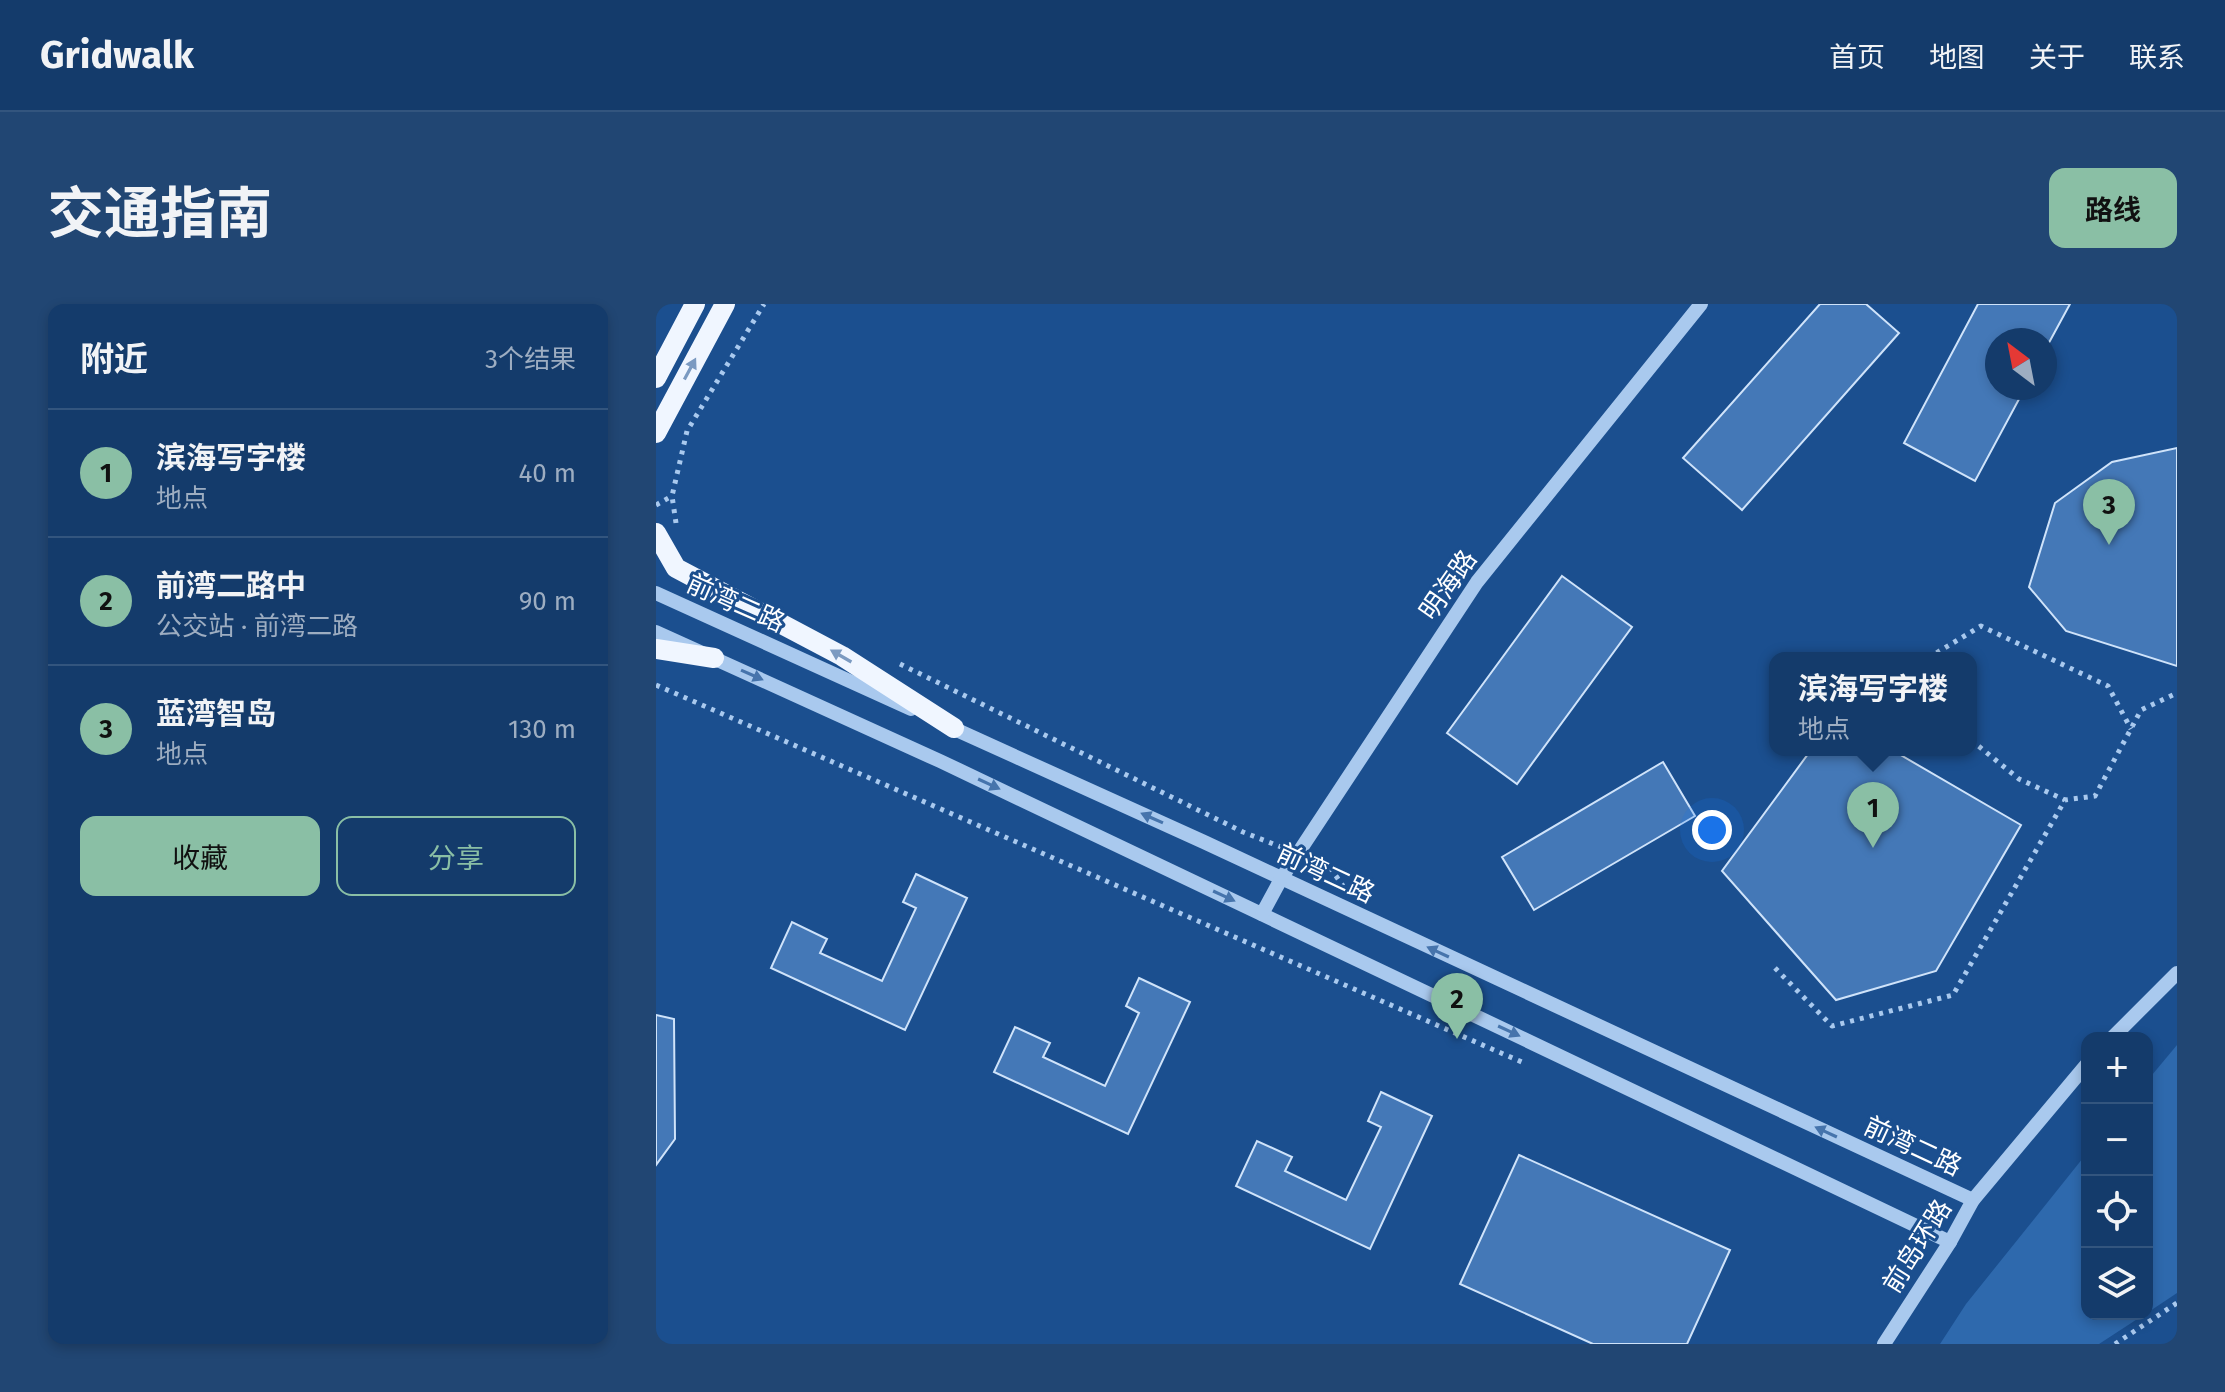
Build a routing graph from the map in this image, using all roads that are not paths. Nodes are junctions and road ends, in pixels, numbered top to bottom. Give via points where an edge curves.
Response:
1 (695, 304) edge
2 (725, 304) edge
3 (1701, 304) edge
4 (656, 378) edge
5 (656, 433) edge
6 (656, 533) edge
7 (656, 593) edge
8 (656, 632) edge
9 (656, 649) edge
10 (714, 658) junction
11 (954, 728) junction
12 (1281, 879) junction
13 (1262, 914) junction
14 (2177, 973) edge
15 (2118, 1032) edge
16 (2081, 1071) edge
17 (1973, 1200) junction
18 (1950, 1242) junction
19 (1884, 1344) edge

1 - 4 main road
5 -> 2 main road
3 - 12 street, 明海路 via 1477,582
11 -> 6 main road via 842,656 676,568
7 - 11 street, 前湾二路
8 - 10 street
9 - 10 main road
10 -> 13 street
12 -> 11 street, 前湾二路
12 - 13 street, 明海路
17 -> 12 street, 前湾二路
13 -> 18 street
14 - 15 street
16 - 17 street, 前岛环路
17 - 18 street, 前岛环路
18 - 19 street, 前岛环路

